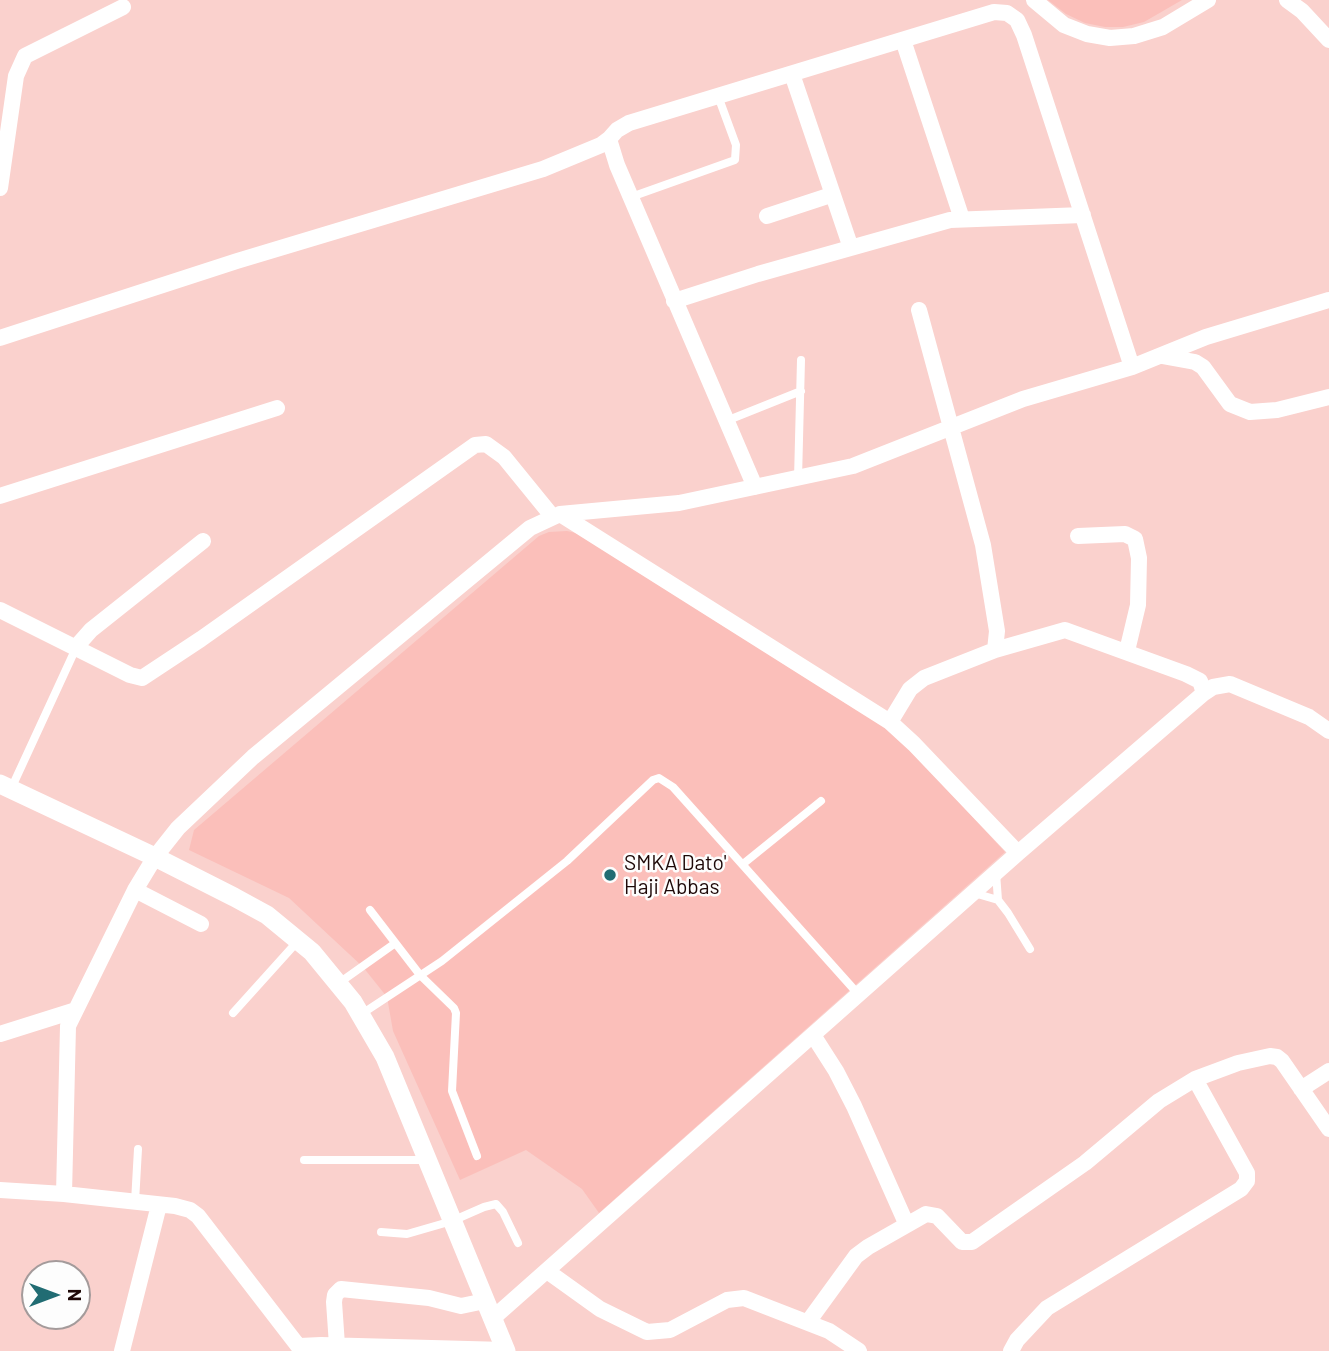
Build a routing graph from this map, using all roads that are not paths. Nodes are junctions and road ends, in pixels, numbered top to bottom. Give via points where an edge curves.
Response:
1 (1034, 0) edge
2 (1208, 0) edge
3 (1287, 0) edge
4 (123, 7) dead end
5 (1010, 7) edge
6 (903, 40) junction
7 (1329, 40) edge
8 (792, 74) junction
9 (718, 96) junction
10 (609, 139) junction
11 (0, 188) edge
12 (831, 195) junction
13 (631, 197) junction
14 (1083, 215) junction
15 (768, 216) dead end
16 (961, 219) junction
17 (851, 247) junction
18 (1329, 300) edge
19 (674, 301) junction
20 (919, 310) dead end
21 (0, 338) edge
22 (1162, 356) junction
23 (801, 360) dead end
24 (1132, 367) junction
25 (802, 391) junction
26 (1329, 397) edge
27 (277, 408) dead end
28 (726, 421) junction
29 (950, 428) junction
30 (798, 479) junction
31 (755, 487) junction
32 (0, 496) edge
33 (556, 515) junction
34 (1078, 536) dead end
35 (203, 541) dead end
36 (0, 610) edge
37 (76, 647) junction
38 (995, 650) junction
39 (1127, 651) junction
40 (1204, 693) junction
41 (890, 722) junction
42 (1329, 731) edge
43 (6, 786) edge
44 (821, 801) dead end
45 (1018, 853) junction
46 (155, 857) junction
47 (743, 864) junction
48 (996, 873) junction
49 (135, 890) junction
50 (974, 893) junction
51 (998, 900) junction
52 (370, 910) dead end
53 (201, 924) dead end
54 (299, 940) junction
55 (394, 944) junction
56 (1030, 949) dead end
57 (420, 975) junction
58 (339, 983) junction
59 (859, 995) junction
60 (74, 1011) junction
61 (233, 1013) dead end
62 (360, 1014) junction
63 (0, 1034) edge
64 (813, 1035) junction
65 (1329, 1071) edge
66 (1195, 1079) junction
67 (1301, 1089) junction
68 (1329, 1129) edge
69 (138, 1149) dead end
70 (477, 1156) dead end
71 (304, 1160) dead end
72 (427, 1160) junction
73 (0, 1190) edge
74 (64, 1194) junction
75 (135, 1202) junction
76 (159, 1205) junction
77 (452, 1221) junction
78 (906, 1223) junction
79 (381, 1232) dead end
80 (518, 1243) dead end
81 (547, 1271) junction
82 (489, 1310) junction
83 (808, 1322) junction
84 (337, 1345) junction
85 (301, 1348) edge
86 (365, 1348) edge
87 (506, 1350) edge
88 (122, 1351) edge
89 (859, 1351) edge
90 (1011, 1351) edge

1 - 2 street via 1063,25 1110,38 1163,27
3 - 7 street
4 - 11 street via 25,56 16,76
5 - 6 street
5 - 14 street via 1024,35
6 - 8 street
6 - 16 street
8 - 9 street
8 - 12 street
9 - 10 street via 629,123
9 - 13 lane via 736,145 735,160
10 - 13 street
10 - 21 street via 543,169
12 - 15 street
12 - 17 street
13 - 19 street
14 - 16 street
14 - 24 street
16 - 17 street
17 - 19 street
18 - 22 street via 1206,337
19 - 28 street
20 - 29 street
22 - 24 street
22 - 26 street via 1203,367 1230,404 1250,412
23 - 25 lane
24 - 29 street via 1023,399
25 - 28 lane
25 - 30 lane
27 - 32 street
28 - 31 street
29 - 30 street via 866,462
29 - 38 street via 983,545 997,631
30 - 31 street
31 - 33 street via 679,503
33 - 37 street via 504,457 481,443 147,676 130,675
33 - 41 street
33 - 46 street via 530,527 253,757 178,828
34 - 39 street via 1125,534 1135,539 1138,605
35 - 37 street
36 - 37 street
37 - 43 lane
38 - 39 street via 1065,631
38 - 41 street via 924,677 910,689
39 - 40 street via 1196,679
40 - 42 street via 1230,684 1309,717
40 - 45 street
41 - 45 street
43 - 46 street
44 - 47 lane
45 - 48 street
46 - 49 street
46 - 54 street via 267,915
47 - 57 lane via 673,787 664,779 653,780 566,861
47 - 59 lane
48 - 50 street
48 - 51 lane
49 - 53 street
49 - 60 street
50 - 51 lane
50 - 59 street
51 - 56 lane
52 - 55 lane
54 - 58 street
54 - 61 lane
55 - 57 lane
55 - 58 lane
57 - 62 lane
57 - 70 lane via 456,1013 452,1091
58 - 62 street
59 - 64 street
60 - 63 street
60 - 74 street via 66,1040
62 - 72 street via 385,1057
64 - 78 street via 854,1106
64 - 81 street
65 - 67 street
66 - 67 street via 1215,1069 1270,1056 1282,1061
66 - 78 street via 972,1242 962,1242 932,1214
66 - 90 street via 1247,1173 1247,1181 1241,1189 1047,1308
67 - 68 street
69 - 75 lane
71 - 72 lane
72 - 77 street
73 - 74 street
74 - 75 street
75 - 76 street
76 - 85 street via 183,1207 198,1216
76 - 88 street
77 - 79 lane via 407,1234
77 - 80 lane via 496,1204
77 - 82 street
78 - 83 street via 856,1256
81 - 82 street
81 - 83 street via 600,1309 648,1332 670,1329 738,1297
82 - 84 street via 341,1289 334,1302
82 - 87 street
83 - 89 street
84 - 85 street
84 - 86 street
86 - 87 street

